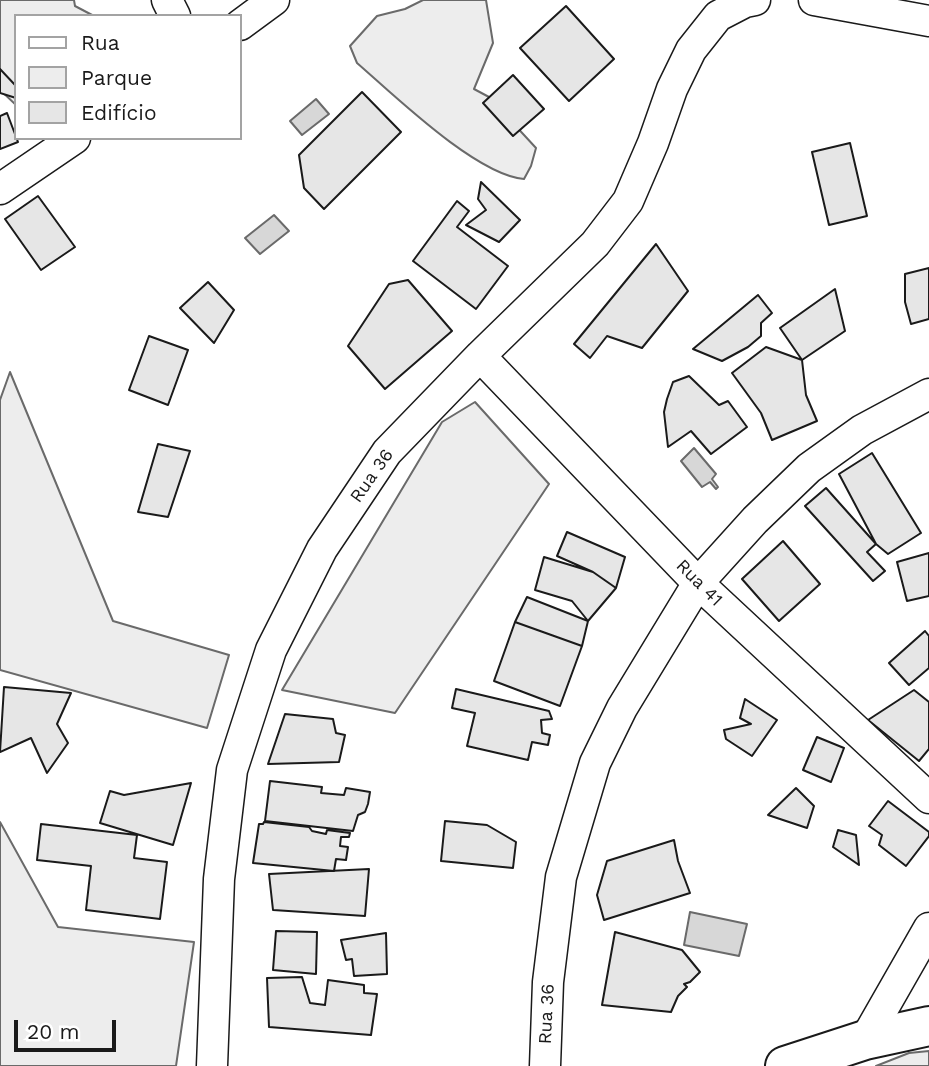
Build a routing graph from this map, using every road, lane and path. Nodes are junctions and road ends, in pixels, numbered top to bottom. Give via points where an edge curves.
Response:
1 (274, 0) edge
2 (755, 0) edge
3 (814, 0) edge
4 (929, 21) edge
5 (242, 24) edge
6 (72, 140) edge
7 (0, 189) edge
8 (480, 356) junction
9 (929, 394) edge
10 (698, 583) junction
11 (929, 798) edge
12 (929, 928) edge
13 (929, 1026) edge
14 (865, 1040) junction
15 (212, 1066) edge
16 (545, 1066) edge
17 (785, 1066) edge

1 - 5 street
2 - 8 street, Rua 36 via 718,16 691,50 628,201 595,244
3 - 4 street
6 - 7 street
8 - 10 street, Rua 41
8 - 15 street, Rua 36 via 387,452 322,550 271,650 232,771 219,880
9 - 10 street, Rua 36 via 862,430 809,468
10 - 11 street, Rua 41
10 - 16 street, Rua 36 via 622,708 595,763 561,877 548,982
12 - 14 street
13 - 14 street
14 - 17 street

